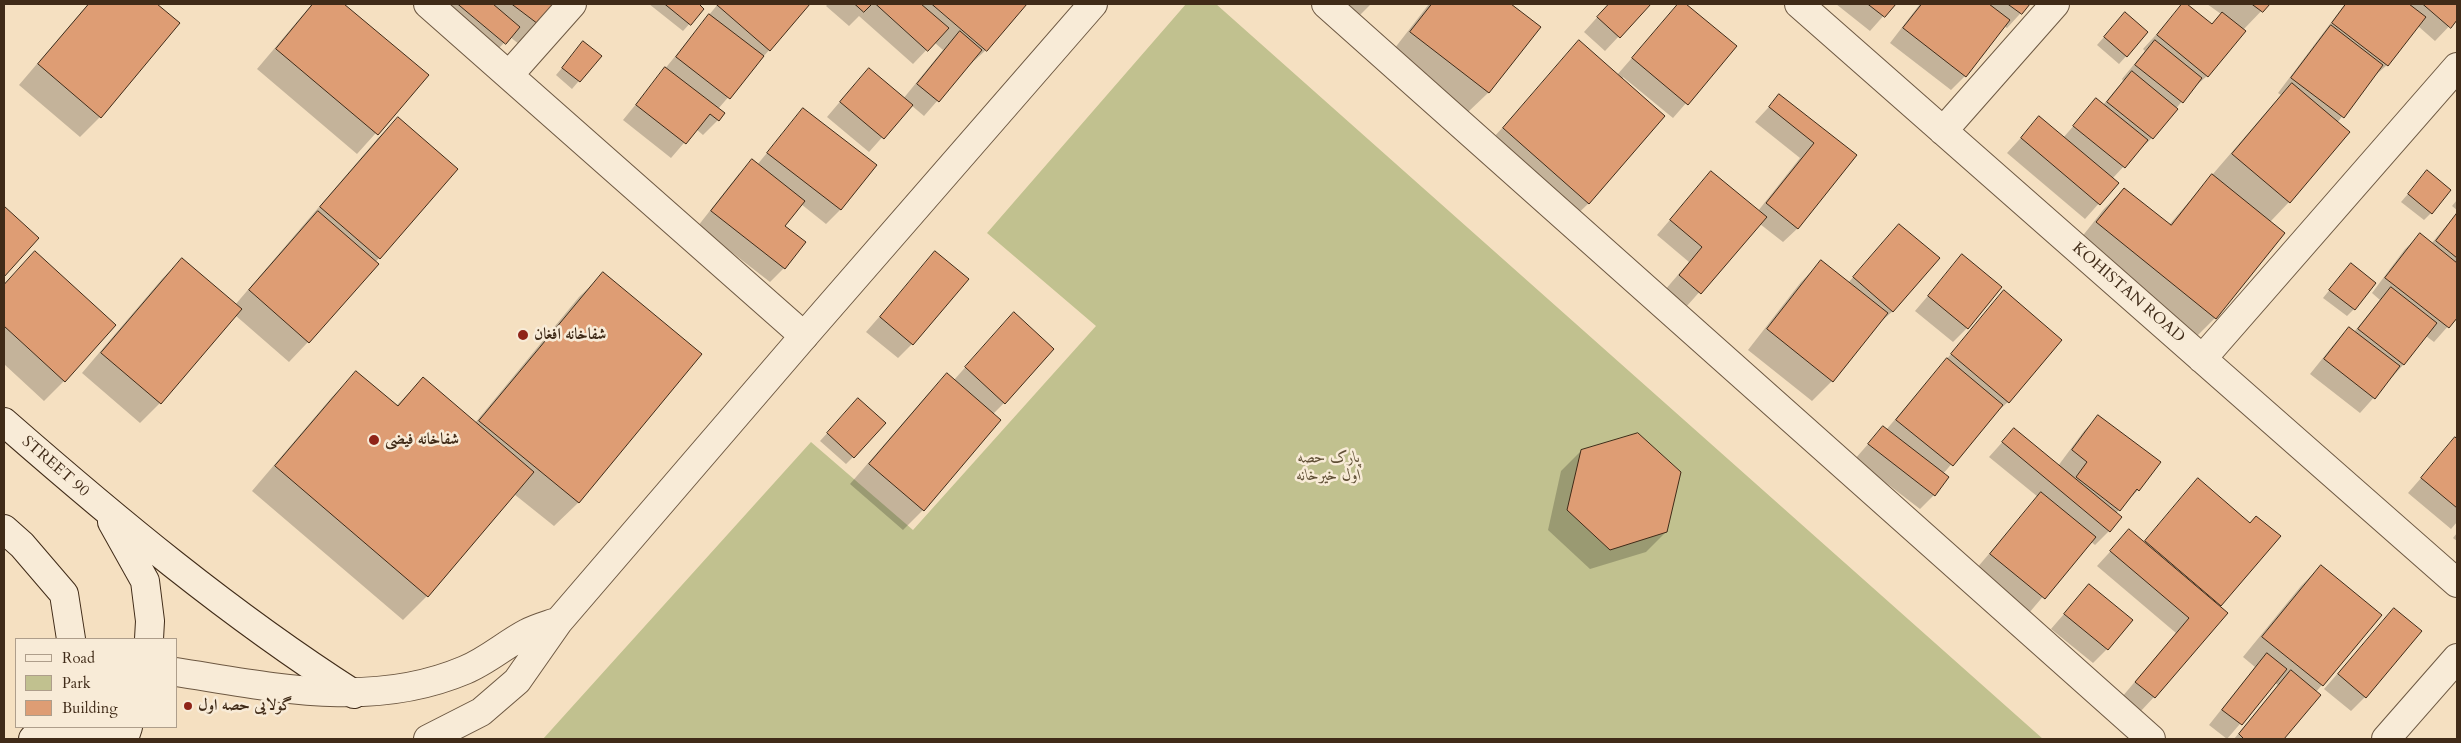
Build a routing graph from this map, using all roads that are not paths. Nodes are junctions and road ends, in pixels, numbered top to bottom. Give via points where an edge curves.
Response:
1 (428, 4) edge
2 (572, 4) edge
3 (1093, 4) edge
4 (1326, 4) edge
5 (1799, 4) edge
6 (2055, 4) edge
7 (2457, 67) edge
8 (509, 75) junction
9 (1943, 131) junction
10 (804, 336) junction
11 (2202, 359) junction
12 (4, 422) edge
13 (107, 512) junction
14 (4, 529) edge
15 (2457, 583) edge
16 (559, 621) junction
17 (72, 638) edge
18 (149, 638) edge
19 (2457, 658) edge
20 (178, 672) edge
21 (354, 694) junction
22 (43, 728) edge
23 (59, 728) edge
24 (33, 739) edge
25 (111, 739) edge
26 (428, 739) edge
27 (2151, 739) edge
28 (2386, 739) edge

1 - 8 street
2 - 8 street
3 - 10 street
4 - 27 street
5 - 9 street, KOHISTAN ROAD
6 - 9 street
7 - 11 street
8 - 10 street
9 - 11 street, KOHISTAN ROAD
10 - 16 street
11 - 15 street, KOHISTAN ROAD
12 - 13 street, STREET 90
13 - 18 street via 145,581
13 - 21 street, STREET 90 via 299,659
14 - 17 street via 64,594
16 - 21 street via 528,632 466,670 430,682
16 - 26 street via 517,681 481,712
19 - 28 street
20 - 21 street via 302,691
22 - 24 street
23 - 25 street

